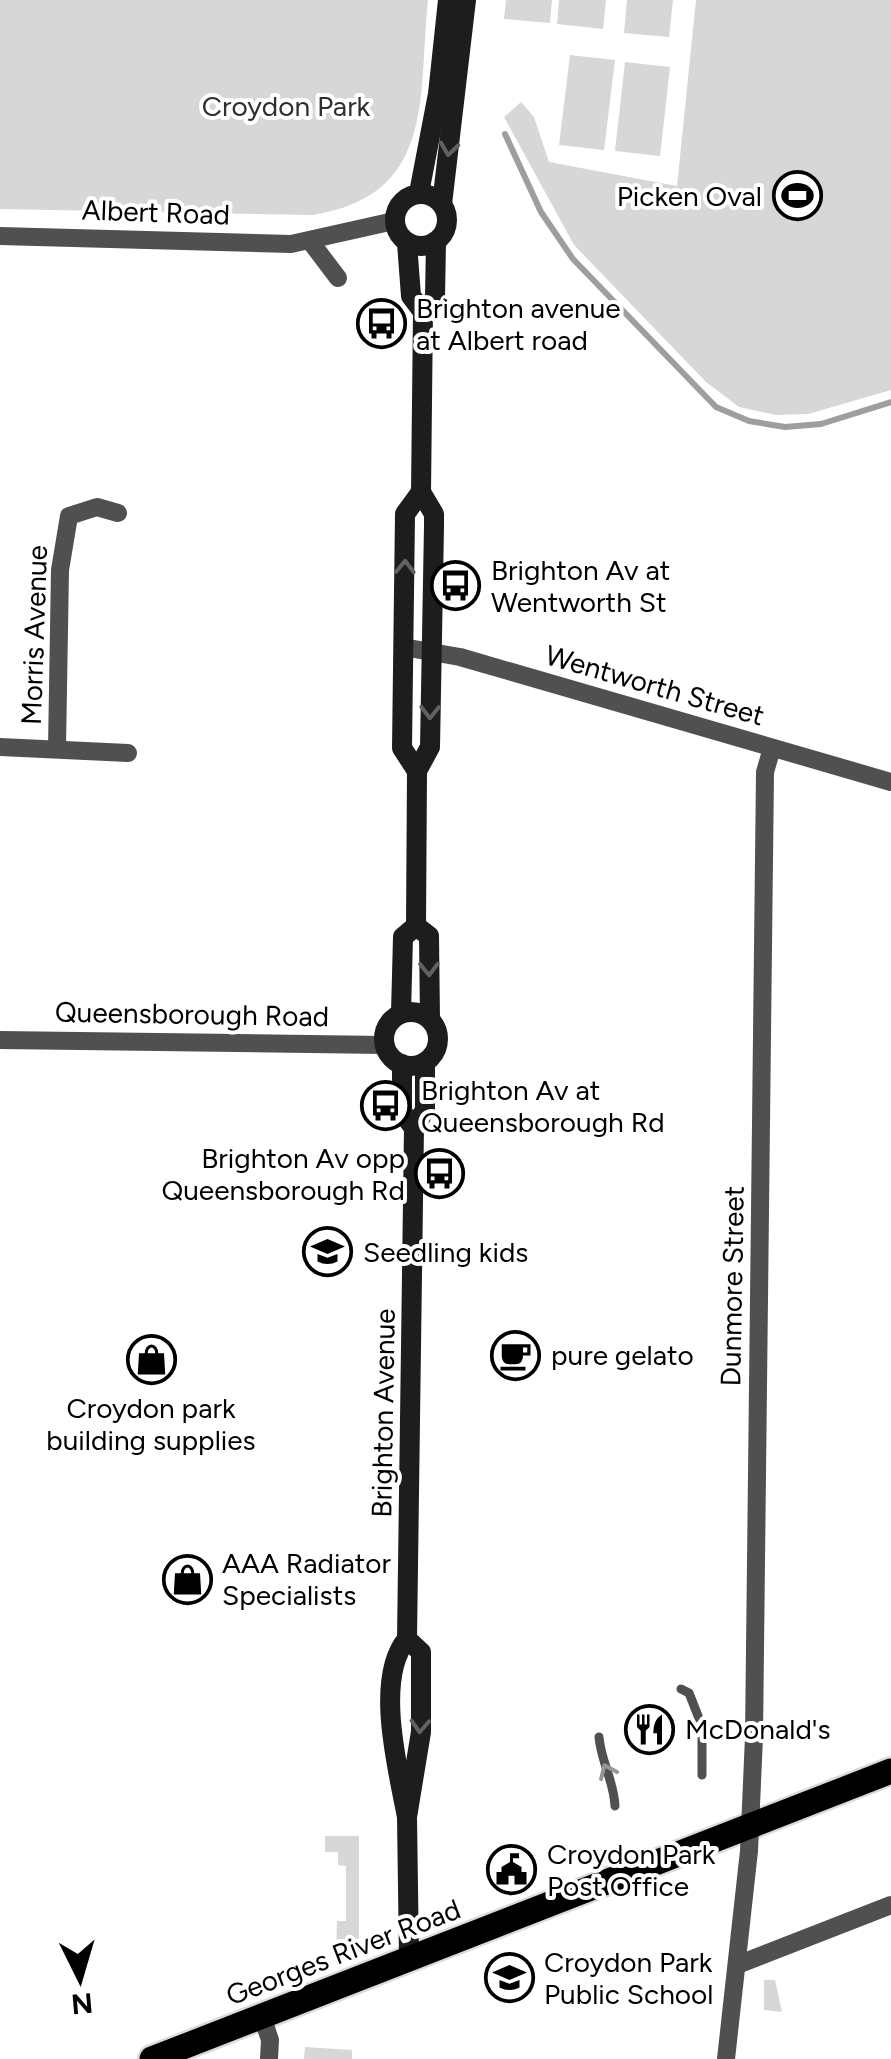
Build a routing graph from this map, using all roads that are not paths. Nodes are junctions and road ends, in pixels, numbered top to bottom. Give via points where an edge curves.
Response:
1 (448, 0) edge
2 (466, 0) edge
3 (419, 193) junction
4 (442, 204) junction
5 (394, 221) junction
6 (0, 236) edge
7 (310, 241) junction
8 (436, 241) junction
9 (407, 243) junction
10 (338, 278) dead end
11 (423, 312) junction
12 (421, 492) junction
13 (118, 514) dead end
14 (403, 647) junction
15 (432, 650) junction
16 (0, 747) edge
17 (57, 748) junction
18 (772, 748) junction
19 (128, 753) dead end
20 (417, 771) junction
21 (891, 782) edge
22 (416, 926) junction
23 (402, 1013) junction
24 (430, 1019) junction
25 (0, 1040) edge
26 (384, 1044) junction
27 (425, 1062) junction
28 (402, 1064) junction
29 (414, 1128) junction
30 (407, 1639) junction
31 (681, 1689) dead end
32 (598, 1737) dead end
33 (891, 1770) edge
34 (702, 1775) dead end
35 (615, 1806) dead end
36 (407, 1817) junction
37 (747, 1826) junction
38 (891, 1904) edge
39 (410, 1958) junction
40 (736, 1965) junction
41 (262, 2016) junction
42 (152, 2059) edge
43 (268, 2059) edge
44 (726, 2059) edge

1 - 3 main road
2 -> 4 main road
3 - 4 main road
3 - 5 main road via 398,205
4 - 8 main road via 447,219
5 - 7 street, Albert Road
5 - 9 main road
6 - 7 street, Albert Road
7 - 10 street
8 - 9 main road
8 - 11 main road via 434,298
9 - 11 main road via 411,296
11 - 12 main road
14 -> 12 main road via 405,514
12 - 15 main road via 434,514
13 - 17 street, Morris Avenue via 78,510 66,527
14 - 15 street, Wentworth Street
14 - 20 main road via 402,748
15 - 18 street, Wentworth Street
15 -> 20 main road via 430,747
16 - 17 street, Morris Avenue
17 - 19 street, Morris Avenue
18 - 21 street, Wentworth Street
18 - 37 street, Dunmore Street via 765,772 754,1737
20 - 22 main road
22 - 23 main road via 403,937
22 -> 24 main road via 429,936
23 - 24 main road
23 - 26 main road via 386,1029
24 - 27 main road via 438,1041
25 - 26 street, Queensborough Road
26 - 28 main road
27 - 28 main road
27 - 29 main road, Brighton Avenue via 424,1110
28 - 29 main road, Brighton Avenue via 402,1112
29 - 30 main road, Brighton Avenue
30 - 36 main road, Brighton Avenue via 394,1654 391,1734
30 -> 36 main road, Brighton Avenue via 420,1652 421,1732
31 - 34 lane via 689,1692 702,1726
35 -> 32 lane
33 - 37 main road, Georges River Road
36 - 39 main road, Brighton Avenue
37 - 39 main road, Georges River Road
37 - 40 street, Dunmore Street
38 - 40 street
39 - 41 main road, Georges River Road
40 - 44 street, Dunmore Street
41 - 42 main road, Georges River Road
41 - 43 street

